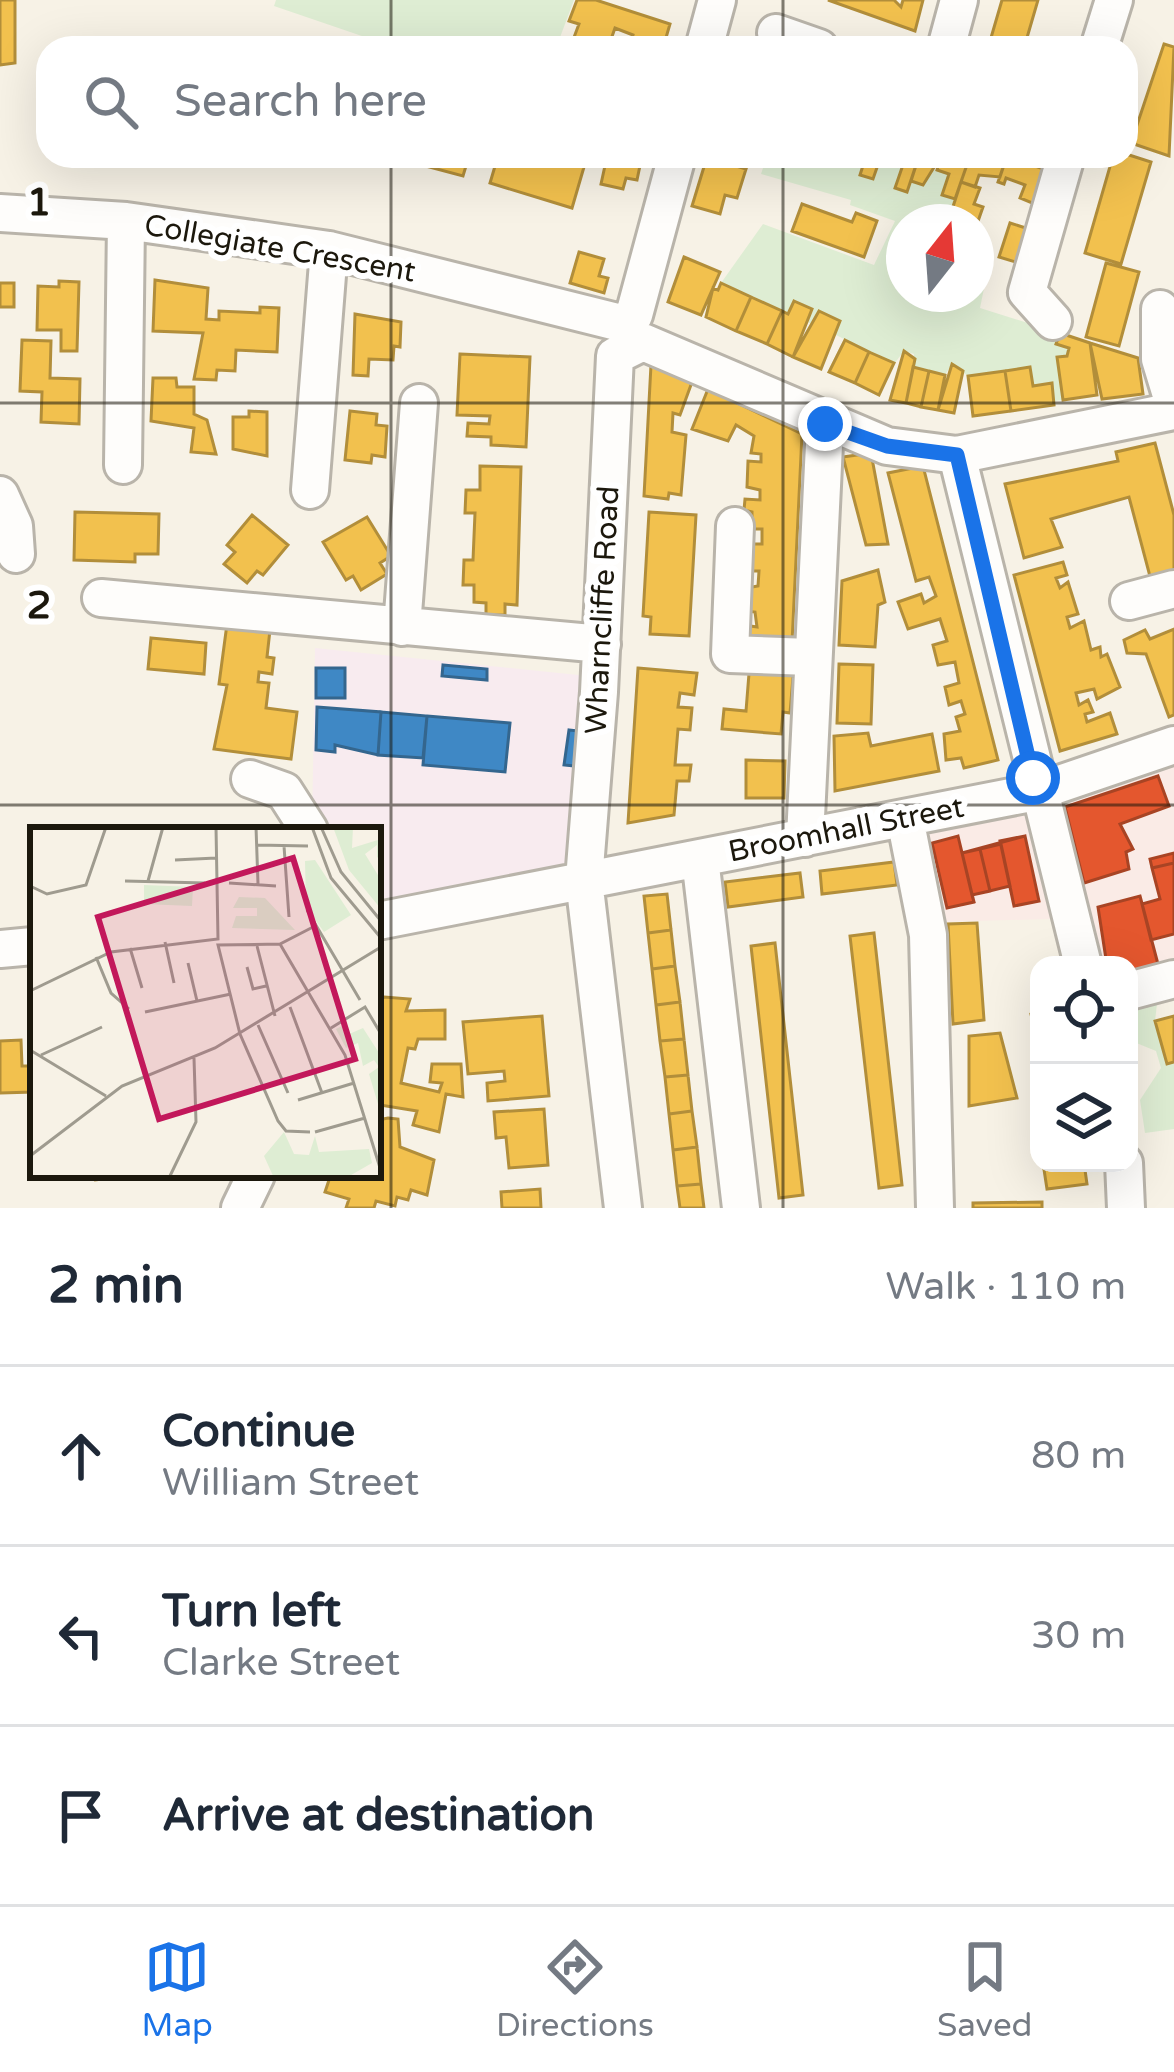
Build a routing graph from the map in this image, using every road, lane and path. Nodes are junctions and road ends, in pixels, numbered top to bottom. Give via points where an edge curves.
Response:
1 (716, 0) edge
2 (959, 0) edge
3 (1114, 0) edge
4 (776, 33) dead end
5 (707, 36) edge
6 (785, 36) edge
7 (949, 36) edge
8 (1103, 36) edge
9 (673, 168) edge
10 (1063, 168) edge
11 (0, 213) edge
12 (126, 221) junction
13 (329, 250) junction
14 (1160, 309) dead end
15 (1053, 321) dead end
16 (626, 334) junction
17 (418, 403) dead end
18 (1174, 408) edge
19 (825, 424) junction
20 (957, 455) junction
21 (122, 464) dead end
22 (310, 490) dead end
23 (0, 494) edge
24 (735, 526) dead end
25 (16, 554) dead end
26 (1174, 589) edge
27 (100, 598) dead end
28 (1130, 601) dead end
29 (403, 627) junction
30 (602, 644) junction
31 (810, 657) junction
32 (1174, 745) edge
33 (250, 779) dead end
34 (1036, 792) junction
35 (905, 818) junction
36 (307, 827) edge
37 (805, 838) junction
38 (700, 858) junction
39 (584, 880) junction
40 (381, 920) edge
41 (30, 946) edge
42 (0, 949) edge
43 (1081, 956) edge
44 (1174, 979) edge
45 (1138, 989) edge
46 (1124, 1172) edge
47 (255, 1178) edge
48 (240, 1208) edge
49 (623, 1208) edge
50 (741, 1208) edge
51 (935, 1208) edge
52 (1126, 1208) edge

1 - 5 street
2 - 7 street
3 - 8 street
4 - 6 street
9 - 16 street, Wharncliffe Road
10 - 15 street via 1027,292
11 - 12 street, Collegiate Crescent
12 - 13 street, Collegiate Crescent
12 - 21 street
13 - 16 street, Collegiate Crescent via 562,309
13 - 22 street
14 - 18 street via 1160,359
16 - 19 street, Collegiate Crescent
16 - 30 street, Wharncliffe Road via 614,356
17 - 29 street
18 - 20 street, Collegiate Crescent
19 - 20 street, Collegiate Crescent via 887,446
19 - 31 street
20 - 34 street
23 - 25 street
24 - 31 street via 730,654
26 - 28 street
27 - 29 street
29 - 30 street
30 - 39 street, Wharncliffe Road via 591,692
31 - 37 street
32 - 34 street, Broomhall Street
33 - 36 street via 284,791
34 - 35 street, Broomhall Street
34 - 43 street
35 - 37 street, Broomhall Street
35 - 51 street via 928,935
37 - 38 street, Broomhall Street
38 - 39 street, Broomhall Street
38 - 50 street
39 - 40 street, Broomhall Street
39 - 49 street, Wharncliffe Road
41 - 42 street
44 - 45 street
46 - 52 street
47 - 48 street

